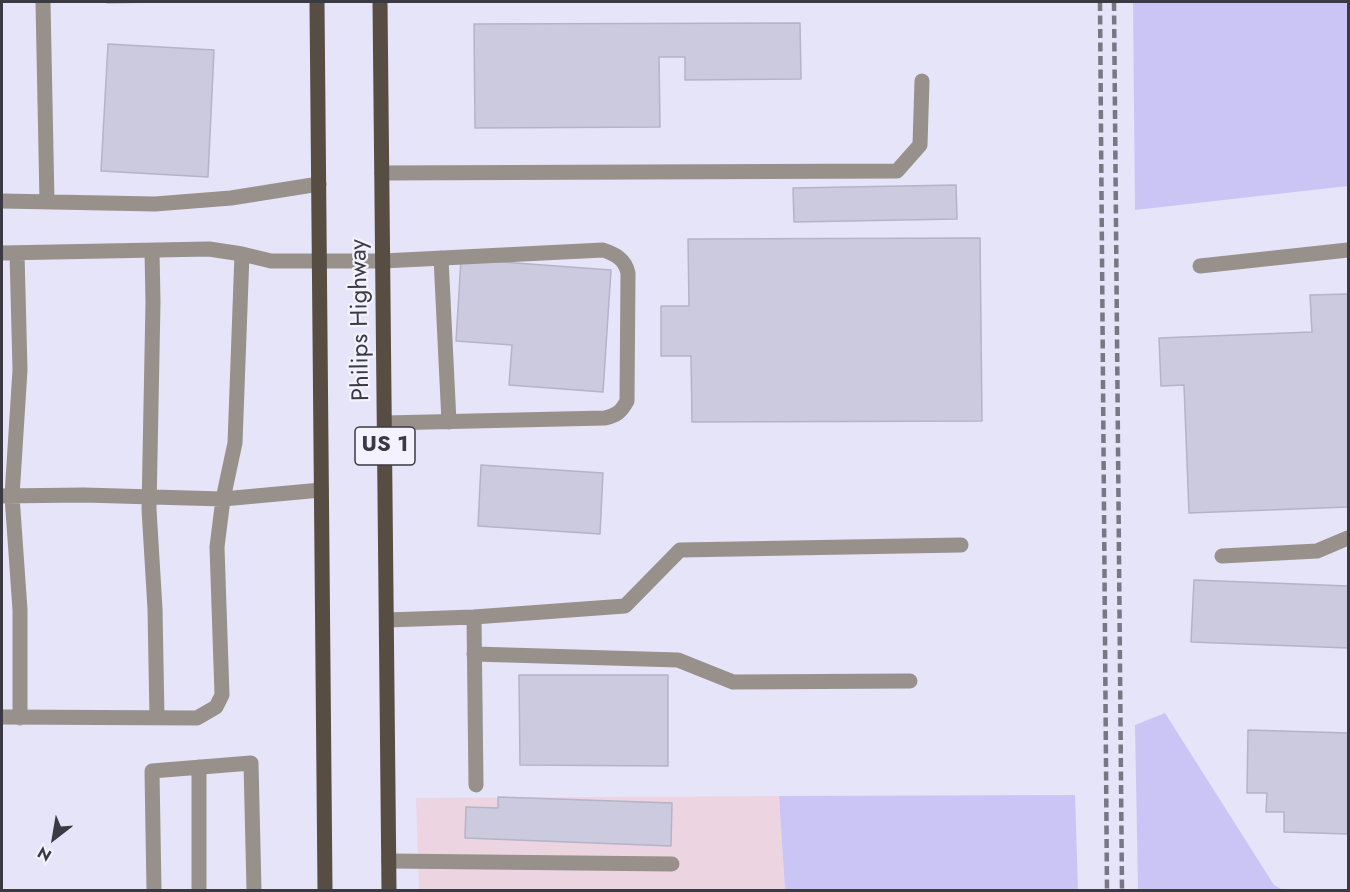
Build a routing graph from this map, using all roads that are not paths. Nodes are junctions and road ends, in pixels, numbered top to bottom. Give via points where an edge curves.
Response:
1 (42, 2) edge
2 (317, 2) edge
3 (380, 2) edge
4 (922, 81) dead end
5 (382, 173) junction
6 (319, 184) junction
7 (2, 201) edge
8 (47, 202) junction
9 (1348, 250) edge
10 (152, 251) junction
11 (9, 253) edge
12 (242, 254) junction
13 (441, 258) junction
14 (320, 261) junction
15 (383, 261) junction
16 (1200, 266) dead end
17 (449, 422) junction
18 (385, 423) junction
19 (321, 490) junction
20 (7, 496) edge
21 (150, 497) junction
22 (223, 499) junction
23 (1348, 538) edge
24 (961, 545) dead end
25 (1222, 556) dead end
26 (474, 617) junction
27 (387, 620) junction
28 (474, 654) junction
29 (910, 681) dead end
30 (2, 717) edge
31 (20, 718) junction
32 (157, 718) junction
33 (199, 767) junction
34 (476, 785) dead end
35 (389, 861) junction
36 (672, 864) dead end
37 (154, 891) edge
38 (199, 891) edge
39 (254, 891) edge
40 (325, 891) edge
41 (389, 891) edge

1 - 8 lane
2 - 6 main road, Philips Highway / US 1
3 - 5 main road, Philips Highway / US 1
4 - 5 lane via 920,145 897,171
5 - 15 main road, Philips Highway / US 1
6 - 8 lane via 231,198 155,204
6 - 14 main road, Philips Highway / US 1
7 - 8 lane
9 - 16 lane
10 - 11 lane
10 - 12 lane via 209,249
10 - 21 lane
11 - 20 lane via 20,370
12 - 14 lane via 271,261
12 - 22 lane via 235,443
13 - 15 lane
13 - 17 lane
13 - 17 lane via 603,250 620,258 628,273 627,401 622,410 605,418
14 - 15 lane
14 - 19 main road, Philips Highway / US 1
15 - 18 main road, Philips Highway / US 1
17 - 18 lane
18 - 27 main road, Philips Highway / US 1
19 - 22 lane
19 - 40 main road, Philips Highway / US 1
20 - 21 lane
20 - 31 lane via 20,610
21 - 22 lane
21 - 32 lane
22 - 32 lane via 217,547 222,695 216,707 196,718
23 - 25 lane via 1317,551
24 - 26 lane via 680,550 625,606
26 - 27 lane
26 - 28 lane
27 - 35 main road, Philips Highway / US 1
28 - 29 lane via 678,660 733,682
28 - 34 lane
30 - 31 lane
31 - 32 lane
33 - 37 lane via 152,771
33 - 38 lane
33 - 39 lane via 251,763
35 - 36 lane
35 - 41 main road, Philips Highway / US 1

